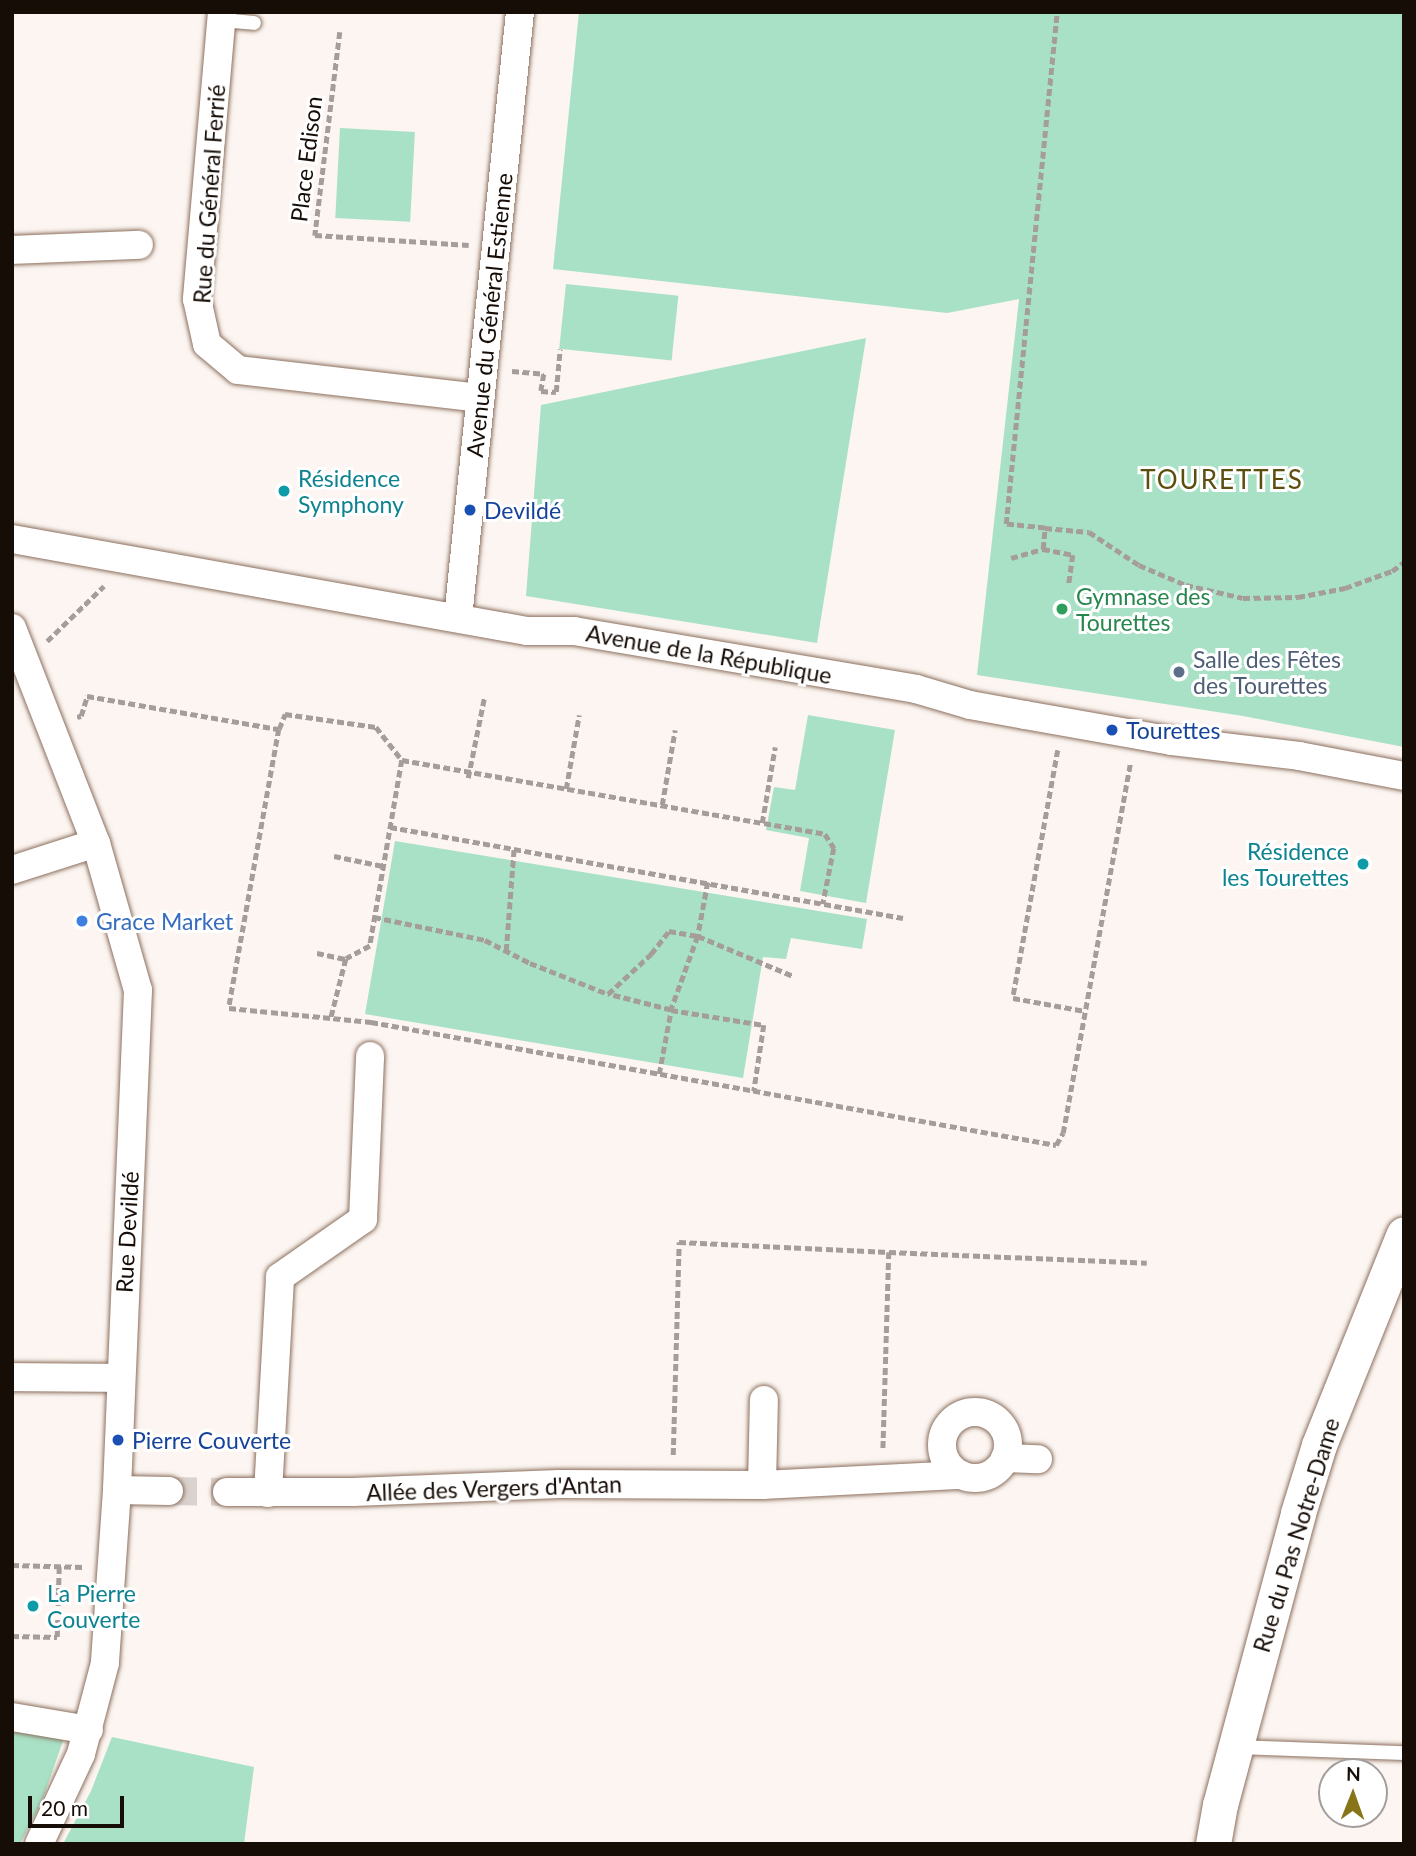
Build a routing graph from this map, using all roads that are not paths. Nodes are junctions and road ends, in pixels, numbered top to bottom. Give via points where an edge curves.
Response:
1 (520, 12) edge
2 (222, 16) edge
3 (254, 23) dead end
4 (139, 245) dead end
5 (12, 250) edge
6 (480, 398) junction
7 (12, 539) edge
8 (458, 618) junction
9 (12, 628) edge
10 (1404, 776) edge
11 (96, 844) junction
12 (12, 870) edge
13 (370, 1056) dead end
14 (1404, 1234) edge
15 (12, 1377) edge
16 (121, 1378) junction
17 (764, 1400) dead end
18 (1005, 1458) junction
19 (1038, 1459) dead end
20 (962, 1475) junction
21 (762, 1485) junction
22 (117, 1490) junction
23 (169, 1491) tunnel mouth
24 (227, 1492) tunnel mouth
25 (268, 1493) junction
26 (12, 1717) edge
27 (89, 1730) junction
28 (1236, 1747) junction
29 (1404, 1753) edge
30 (39, 1844) edge
31 (1213, 1844) edge

1 - 6 street, Avenue du Général Estienne
2 - 3 lane
2 - 6 street, Rue du Général Ferrié via 197,299 207,344 238,370
4 - 5 street
6 - 8 street, Avenue du Général Estienne
7 - 8 street, Avenue de la République
8 - 10 street, Avenue de la République via 527,631 574,631 916,689 970,705
9 - 11 street, Rue Devildé
11 - 12 street
11 - 16 street, Rue Devildé via 138,990
13 - 25 street via 363,1219 279,1277
14 - 28 street, Rue du Pas Notre-Dame via 1319,1445
15 - 16 street
16 - 22 street, Rue Devildé
17 - 21 street
18 - 19 street
18 - 20 street, Allée des Vergers d'Antan via 992,1474
18 - 20 street via 1003,1426 985,1413 963,1415 953,1420 943,1439 946,1461
20 - 21 street, Allée des Vergers d'Antan
21 - 25 street, Allée des Vergers d'Antan via 559,1484
22 - 23 street
22 - 27 street, Rue Devildé via 105,1663
24 - 25 street, Allée des Vergers d'Antan
26 - 27 street
27 - 30 street, Rue Devildé
28 - 29 lane
28 - 31 street, Rue du Pas Notre-Dame

